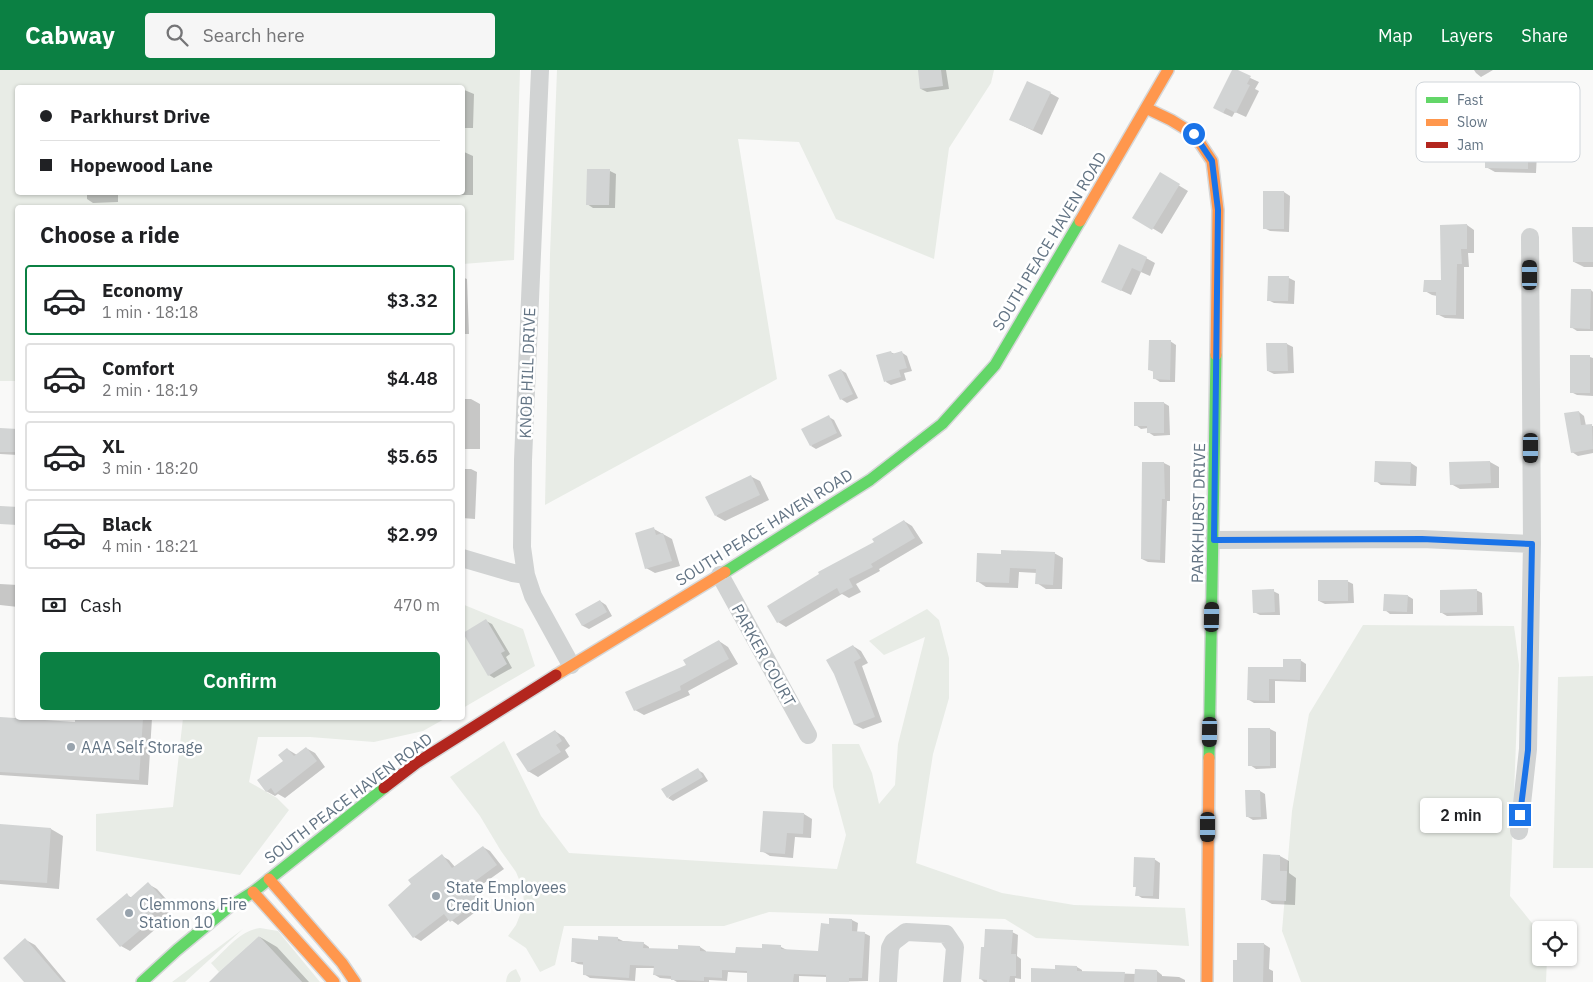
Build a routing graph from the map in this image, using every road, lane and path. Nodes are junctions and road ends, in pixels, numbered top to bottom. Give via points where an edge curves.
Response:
1 (540, 70) edge
2 (1168, 70) edge
3 (1146, 108) junction
4 (1530, 237) dead end
5 (0, 515) edge
6 (15, 516) edge
7 (1214, 540) junction
8 (1532, 544) junction
9 (465, 559) edge
10 (526, 575) junction
11 (720, 575) junction
12 (571, 665) junction
13 (808, 735) dead end
14 (1519, 831) dead end
15 (269, 879) junction
16 (253, 892) junction
17 (204, 943) dead end
18 (142, 982) edge
19 (334, 982) edge
20 (354, 982) edge
21 (888, 982) edge
22 (952, 982) edge
23 (1207, 982) edge

1 - 10 street, KNOB HILL DRIVE via 523,460 522,547
2 - 3 main road, SOUTH PEACE HAVEN ROAD
3 - 7 main road, PARKHURST DRIVE via 1194,134 1212,161 1218,210
3 - 11 main road, SOUTH PEACE HAVEN ROAD via 995,365 942,424 870,480
4 - 8 street
5 - 6 street
7 - 8 street via 1422,539
7 - 23 main road, PARKHURST DRIVE
8 - 14 street via 1528,750
9 - 10 street
10 - 12 street, KNOB HILL DRIVE via 536,603
11 - 12 main road, SOUTH PEACE HAVEN ROAD
11 - 13 street, PARKER COURT
12 - 15 main road, SOUTH PEACE HAVEN ROAD via 418,762
15 - 16 main road, SOUTH PEACE HAVEN ROAD
15 - 20 main road via 342,963
16 - 17 main road, SOUTH PEACE HAVEN ROAD
16 - 18 main road, SOUTH PEACE HAVEN ROAD via 229,907
16 - 19 main road
21 - 22 street via 890,948 906,932 946,934 954,947

